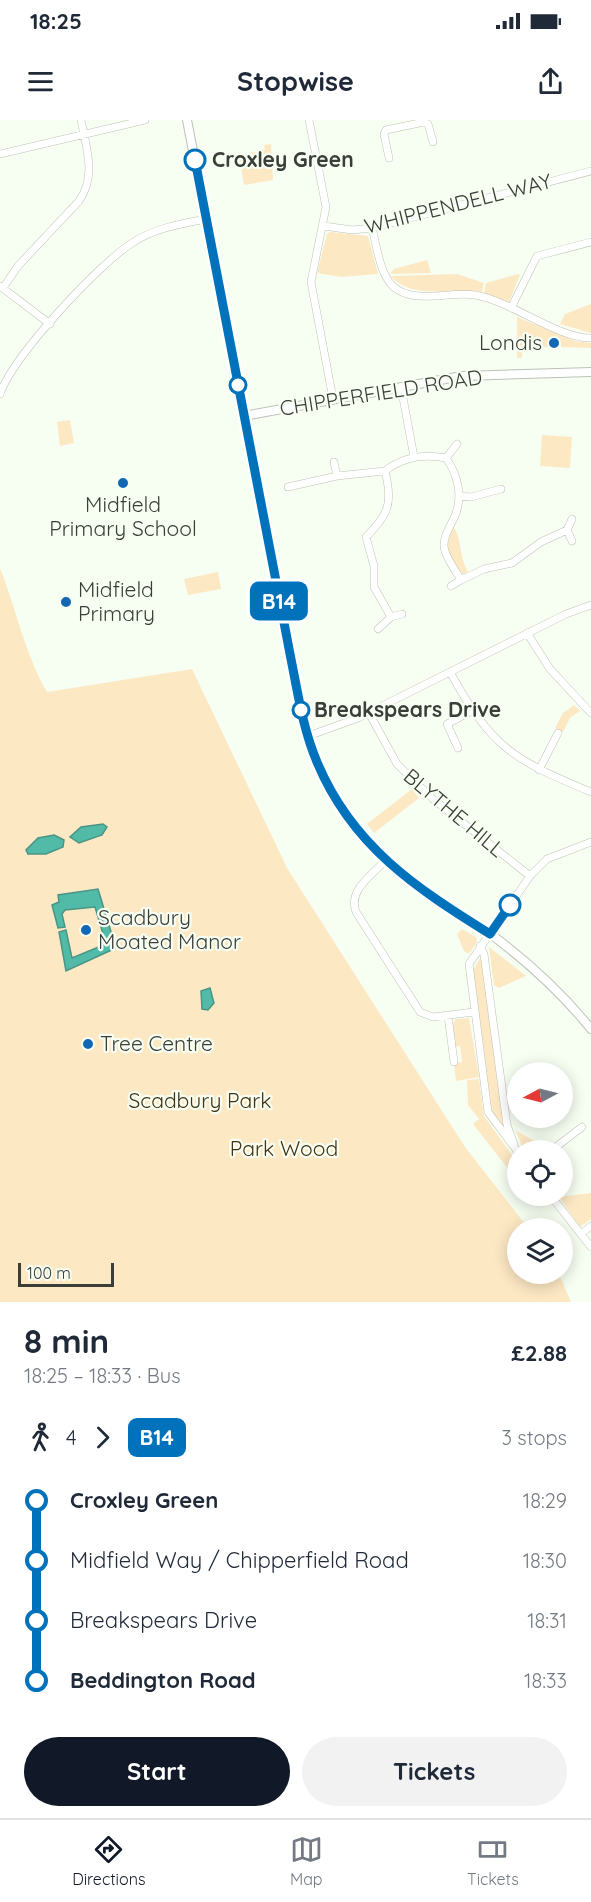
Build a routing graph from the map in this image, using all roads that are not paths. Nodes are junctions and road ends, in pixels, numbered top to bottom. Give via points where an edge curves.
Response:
1 (81, 120) edge
2 (145, 120) edge
3 (187, 120) edge
4 (309, 120) edge
5 (397, 124) edge
6 (83, 133) junction
7 (433, 142) dead end
8 (0, 154) edge
9 (389, 158) dead end
10 (591, 171) edge
11 (206, 219) junction
12 (324, 226) junction
13 (372, 228) junction
14 (591, 242) edge
15 (2, 287) edge
16 (511, 308) junction
17 (50, 324) junction
18 (591, 338) edge
19 (591, 372) edge
20 (401, 387) junction
21 (0, 392) edge
22 (333, 399) junction
23 (244, 416) junction
24 (457, 444) dead end
25 (414, 457) junction
26 (446, 458) junction
27 (334, 462) dead end
28 (385, 471) junction
29 (337, 476) junction
30 (288, 487) dead end
31 (501, 489) dead end
32 (459, 496) junction
33 (572, 519) dead end
34 (567, 530) junction
35 (572, 541) dead end
36 (461, 580) junction
37 (451, 586) dead end
38 (591, 605) edge
39 (402, 614) dead end
40 (391, 617) junction
41 (378, 629) dead end
42 (528, 633) junction
43 (450, 672) junction
44 (472, 711) junction
45 (369, 712) junction
46 (591, 713) edge
47 (558, 733) dead end
48 (308, 736) junction
49 (458, 748) dead end
50 (539, 770) junction
51 (591, 792) edge
52 (591, 842) edge
53 (385, 861) junction
54 (530, 876) junction
55 (490, 934) junction
56 (480, 946) junction
57 (474, 1012) junction
58 (448, 1016) junction
59 (591, 1029) edge
60 (454, 1062) dead end
61 (582, 1127) dead end
62 (508, 1140) edge
63 (513, 1140) edge
64 (565, 1140) edge
65 (559, 1206) edge
66 (591, 1226) edge
67 (581, 1234) junction
68 (591, 1247) edge

1 - 6 street
2 - 6 street
3 - 11 street
4 - 12 street via 325,197
5 - 7 street via 424,122
5 - 9 street via 384,134
6 - 8 street
6 - 15 street via 89,166 86,189
10 - 13 street, WHIPPENDELL WAY
11 - 17 street via 164,228 133,243 111,259
11 - 23 street
12 - 13 street, WHIPPENDELL WAY
12 - 22 street via 311,282
13 - 16 street via 386,275 398,290 412,294 475,295
14 - 16 street via 537,256
15 - 17 street
16 - 18 street
17 - 21 street via 21,356
19 - 20 street, CHIPPERFIELD ROAD via 462,376
20 - 22 street, CHIPPERFIELD ROAD
20 - 25 street
22 - 23 street, CHIPPERFIELD ROAD
23 - 48 street
24 - 26 street
25 - 26 street
25 - 28 street via 394,463
26 - 32 street via 456,472
27 - 29 street
28 - 29 street
28 - 40 street via 390,490 386,517 366,537 374,566 374,587
29 - 30 street
31 - 32 street
32 - 36 street via 444,549
33 - 34 street
34 - 35 street
34 - 36 street via 541,542 512,563 484,569
36 - 37 street
38 - 42 street
39 - 40 street
40 - 41 street
42 - 43 street
42 - 46 street via 550,669
43 - 44 street
43 - 45 street
44 - 49 street via 447,724
44 - 50 street via 504,747
45 - 48 street
45 - 54 street, BLYTHE HILL via 397,764 433,799
47 - 50 street
48 - 53 street via 336,800
50 - 51 street
52 - 54 street via 547,859
53 - 55 street via 423,892
53 - 58 street via 356,891 355,909 418,1009 430,1016
54 - 55 street
55 - 56 street
55 - 59 street via 549,981
56 - 57 street via 468,968
56 - 63 street
57 - 58 street
57 - 62 street via 488,1112
58 - 60 street
61 - 64 street
65 - 67 street
66 - 67 street
67 - 68 street

